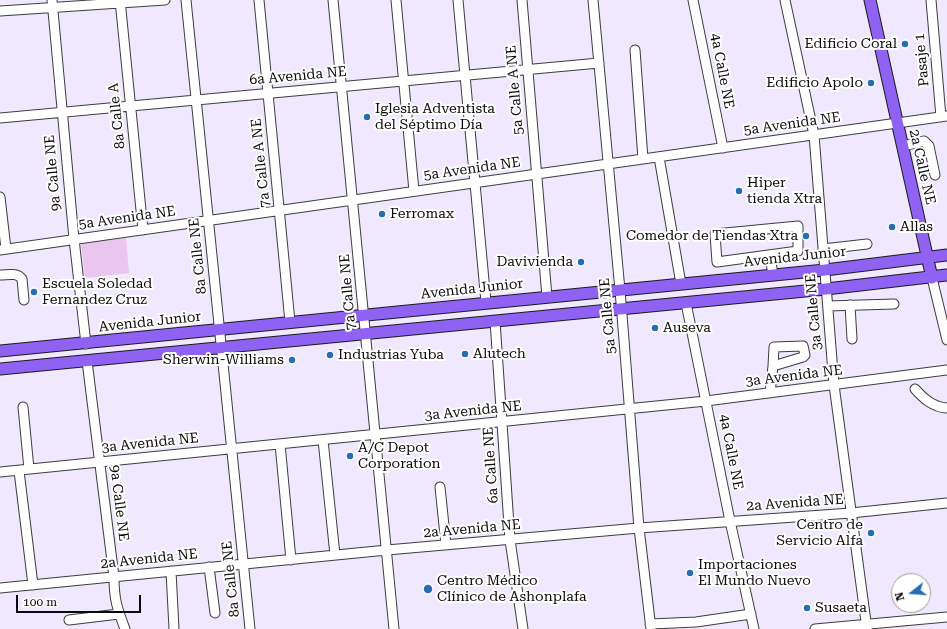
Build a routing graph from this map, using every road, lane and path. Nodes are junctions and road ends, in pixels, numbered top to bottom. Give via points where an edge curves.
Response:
1 (165, 0) edge
2 (186, 0) edge
3 (258, 0) edge
4 (333, 0) edge
5 (396, 0) edge
6 (458, 0) edge
7 (522, 0) edge
8 (593, 0) edge
9 (693, 0) edge
10 (785, 0) edge
11 (870, 0) edge
12 (931, 0) edge
13 (120, 1) edge
14 (52, 3) edge
15 (0, 11) edge
16 (635, 50) dead end
17 (599, 63) junction
18 (527, 69) junction
19 (465, 75) junction
20 (403, 81) junction
21 (342, 86) junction
22 (268, 93) junction
23 (196, 100) junction
24 (130, 104) junction
25 (62, 112) junction
26 (944, 117) edge
27 (0, 118) edge
28 (897, 123) junction
29 (814, 135) junction
30 (902, 146) junction
31 (723, 148) junction
32 (659, 157) junction
33 (643, 159) junction
34 (609, 164) junction
35 (537, 174) junction
36 (935, 175) dead end
37 (476, 183) junction
38 (414, 191) junction
39 (0, 197) edge
40 (353, 200) junction
41 (280, 210) junction
42 (209, 220) junction
43 (143, 230) junction
44 (74, 239) junction
45 (867, 244) dead end
46 (823, 248) junction
47 (3, 249) edge
48 (947, 255) edge
49 (770, 256) junction
50 (928, 258) junction
51 (825, 270) junction
52 (0, 275) edge
53 (773, 275) junction
54 (947, 275) edge
55 (932, 278) junction
56 (682, 284) junction
57 (826, 289) junction
58 (620, 290) junction
59 (547, 297) junction
60 (24, 300) dead end
61 (486, 302) junction
62 (686, 303) junction
63 (894, 304) dead end
64 (850, 305) junction
65 (828, 306) junction
66 (621, 309) junction
67 (364, 314) junction
68 (290, 322) junction
69 (495, 322) junction
70 (220, 330) junction
71 (366, 334) junction
72 (852, 339) dead end
73 (947, 340) edge
74 (86, 344) junction
75 (222, 348) junction
76 (0, 351) edge
77 (87, 361) junction
78 (773, 366) dead end
79 (0, 369) edge
80 (947, 370) edge
81 (834, 385) junction
82 (915, 389) dead end
83 (770, 393) junction
84 (706, 401) junction
85 (23, 407) dead end
86 (947, 408) edge
87 (629, 409) junction
88 (502, 422) junction
89 (375, 435) junction
90 (323, 440) junction
91 (280, 444) junction
92 (232, 449) junction
93 (99, 462) junction
94 (29, 469) junction
95 (19, 470) junction
96 (0, 472) edge
97 (440, 487) dead end
98 (947, 503) edge
99 (851, 514) junction
100 (730, 521) junction
101 (638, 528) junction
102 (510, 540) junction
103 (446, 545) junction
104 (387, 550) junction
105 (335, 555) junction
106 (291, 560) junction
107 (243, 563) junction
108 (210, 567) junction
109 (171, 571) junction
110 (114, 577) junction
111 (33, 585) junction
112 (0, 588) edge
113 (119, 614) junction
114 (215, 614) dead end
115 (751, 614) junction
116 (947, 617) edge
117 (69, 620) dead end
118 (867, 626) edge
119 (651, 627) edge
120 (125, 629) edge
121 (174, 629) edge
122 (250, 629) edge
123 (394, 629) edge
124 (522, 629) edge
125 (754, 629) edge
126 (815, 629) edge

1 - 13 street
2 - 23 street, 8a Calle NE
3 - 22 street, 7a Calle A NE
4 - 21 street, 7a Calle NE
5 - 20 street
6 - 19 street
7 - 18 street, 5a Calle A NE
8 - 17 street, 5a Calle NE
9 - 31 street, 4a Calle NE
10 - 29 street, 3a Calle NE
11 - 28 main road, 2a Calle NE
12 - 26 street, Pasaje 1
13 - 14 street
13 - 24 street, 8a Calle A
14 - 15 street
14 - 25 street, 9a Calle NE
16 - 33 street
17 - 18 street, 6a Avenida NE
17 - 34 street, 5a Calle NE
18 - 19 street, 6a Avenida NE
18 - 35 street, 5a Calle A NE
19 - 20 street, 6a Avenida NE
19 - 37 street
20 - 21 street, 6a Avenida NE
20 - 38 street
21 - 22 street, 6a Avenida NE
21 - 40 street, 7a Calle NE
22 - 23 street, 6a Avenida NE
22 - 41 street, 7a Calle A NE
23 - 24 street, 6a Avenida NE
23 - 42 street, 8a Calle NE
24 - 25 street, 6a Avenida NE
24 - 43 street, 8a Calle A
25 - 27 street, 6a Avenida NE
25 - 44 street, 9a Calle NE
26 - 28 street, 5a Avenida NE
28 - 29 street, 5a Avenida NE
28 - 30 main road, 2a Calle NE
29 - 31 street, 5a Avenida NE
29 - 46 street, 3a Calle NE
30 - 36 street via 924,141 927,143
30 - 50 main road, 2a Calle NE
31 - 32 street, 5a Avenida NE
32 - 33 street, 5a Avenida NE
32 - 56 street
33 - 34 street, 5a Avenida NE
34 - 35 street, 5a Avenida NE
34 - 58 street, 5a Calle NE
35 - 37 street, 5a Avenida NE
35 - 59 street, 5a Calle A NE
37 - 38 street, 5a Avenida NE
37 - 61 street
38 - 40 street, 5a Avenida NE
39 - 47 street
40 - 41 street, 5a Avenida NE
40 - 67 street, 7a Calle NE
41 - 42 street, 5a Avenida NE
41 - 68 street, 7a Calle A NE
42 - 43 street, 5a Avenida NE
42 - 70 street, 8a Calle NE
43 - 44 street, 5a Avenida NE
44 - 47 street, 5a Avenida NE
44 - 74 street, 9a Calle NE
45 - 46 street
46 - 51 street, 3a Calle NE
48 - 50 main road, Avenida Junior
49 - 49 street via 717,262 714,234 798,226 798,251
49 - 53 street
50 - 51 main road, Avenida Junior
50 - 55 main road, 2a Calle NE
51 - 53 main road, Avenida Junior
51 - 57 street, 3a Calle NE
52 - 60 street via 20,276
53 - 56 main road, Avenida Junior
54 - 55 main road
55 - 57 main road
55 - 73 street, 2a Calle NE
56 - 58 main road, Avenida Junior
57 - 62 main road
57 - 65 street, 3a Calle NE
58 - 59 main road, Avenida Junior
58 - 66 street, 5a Calle NE
59 - 61 main road, Avenida Junior
61 - 67 main road, Avenida Junior
62 - 66 main road
62 - 84 street, 4a Calle NE
63 - 64 street
64 - 65 street
64 - 72 street
65 - 81 street, 3a Calle NE
66 - 69 main road
66 - 87 street, 5a Calle NE
67 - 68 main road, Avenida Junior
67 - 71 street, 7a Calle NE
68 - 70 main road, Avenida Junior
69 - 71 main road
69 - 88 street, 6a Calle NE
70 - 74 main road, Avenida Junior
70 - 75 street, 8a Calle NE
71 - 75 main road
71 - 89 street, 7a Calle NE
74 - 76 main road, Avenida Junior
75 - 77 main road
75 - 92 street, 8a Calle NE
77 - 79 main road
77 - 93 street, 9a Calle NE
78 - 83 street
80 - 81 street, 3a Avenida NE
81 - 83 street, 3a Avenida NE
81 - 99 street, 3a Calle NE
82 - 86 street via 924,400
83 - 84 street, 3a Avenida NE
84 - 87 street, 3a Avenida NE
84 - 100 street, 4a Calle NE
85 - 94 street
87 - 88 street, 3a Avenida NE
87 - 101 street, 5a Calle NE
88 - 89 street, 3a Avenida NE
88 - 102 street, 6a Calle NE
89 - 90 street, 3a Avenida NE
89 - 104 street, 7a Calle NE
90 - 91 street, 3a Avenida NE
90 - 105 street
91 - 92 street, 3a Avenida NE
91 - 106 street
92 - 93 street, 3a Avenida NE
92 - 107 street, 8a Calle NE
93 - 94 street, 3a Avenida NE
93 - 110 street, 9a Calle NE
94 - 95 street, 3a Avenida NE
95 - 96 street, 3a Avenida NE
95 - 111 street
97 - 103 street
98 - 99 street, 2a Avenida NE
99 - 100 street, 2a Avenida NE
99 - 118 street, 3a Calle NE
100 - 101 street, 2a Avenida NE
100 - 115 street, 4a Calle NE
101 - 102 street, 2a Avenida NE
101 - 119 street, 5a Calle NE
102 - 103 street, 2a Avenida NE
102 - 124 street, 6a Calle NE
103 - 104 street, 2a Avenida NE
104 - 105 street, 2a Avenida NE
104 - 123 street, 7a Calle NE
105 - 106 street, 2a Avenida NE
106 - 107 street, 2a Avenida NE
107 - 108 street, 2a Avenida NE
107 - 122 street, 8a Calle NE
108 - 109 street, 2a Avenida NE
108 - 114 street
109 - 110 street, 2a Avenida NE
109 - 121 street
110 - 111 street, 2a Avenida NE
110 - 113 street, 9a Calle NE via 114,594
111 - 112 street, 2a Avenida NE
113 - 117 street
113 - 120 street, 9a Calle NE
115 - 119 street
115 - 125 street, 4a Calle NE
116 - 118 street
118 - 126 street

